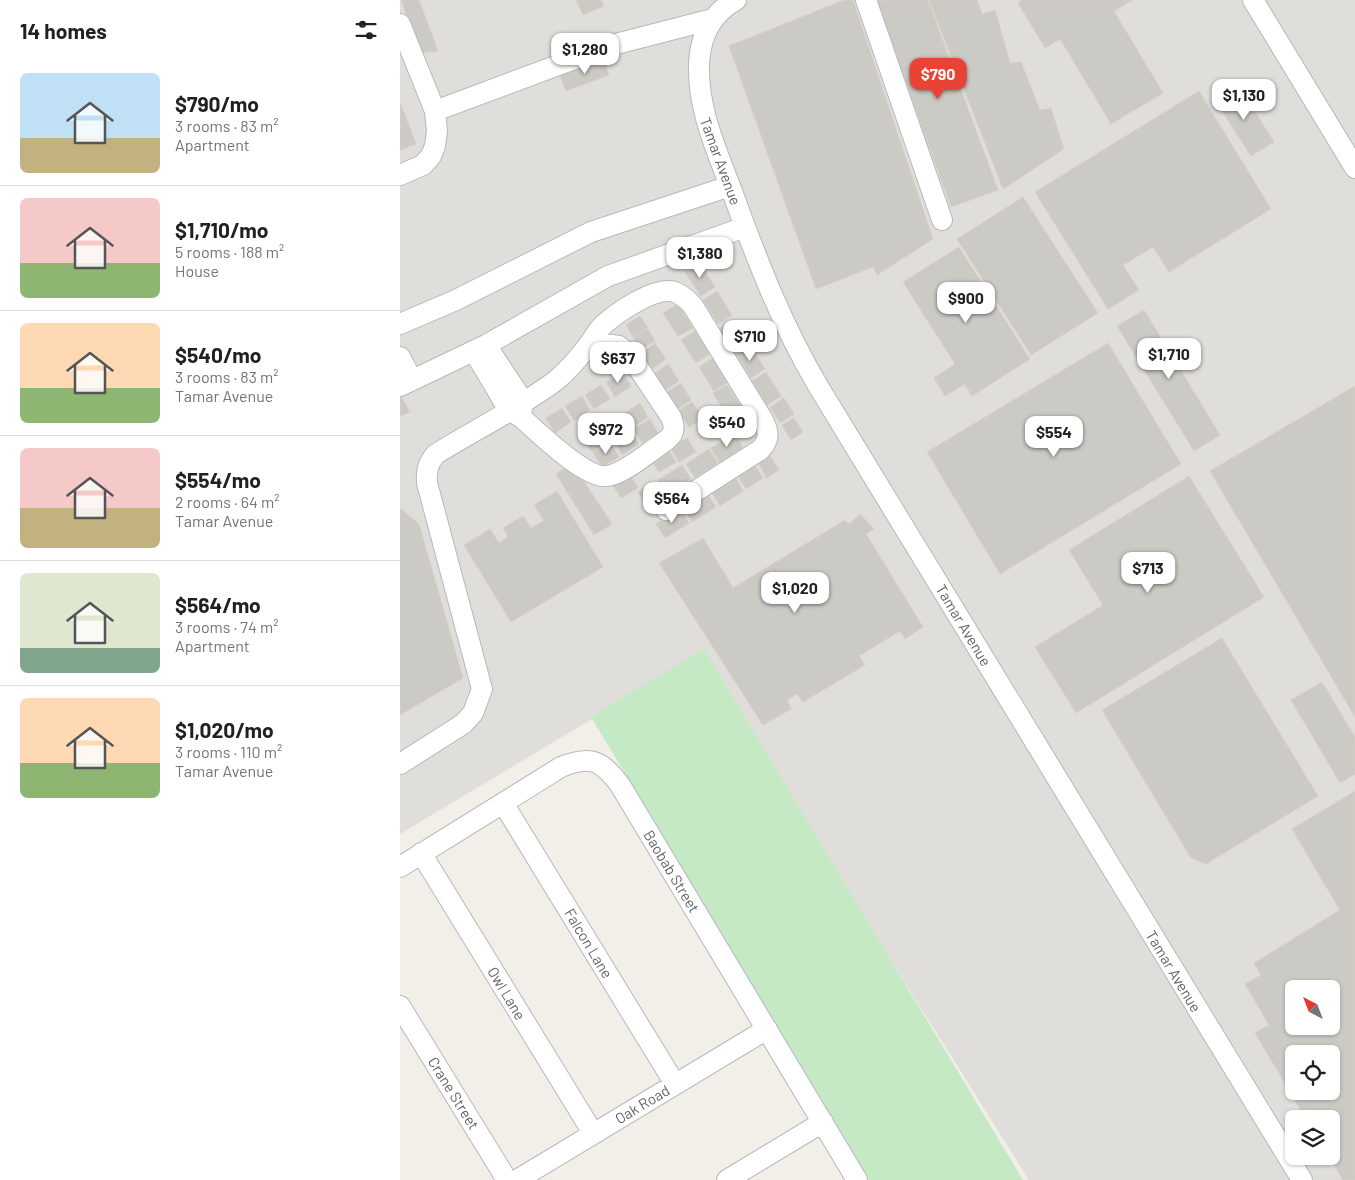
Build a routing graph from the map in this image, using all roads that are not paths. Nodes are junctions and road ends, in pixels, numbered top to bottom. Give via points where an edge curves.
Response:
1 (736, 0) edge
2 (866, 0) edge
3 (1254, 0) edge
4 (713, 19) junction
5 (400, 24) edge
6 (435, 112) junction
7 (1355, 168) edge
8 (400, 175) edge
9 (730, 186) junction
10 (942, 220) dead end
11 (745, 227) junction
12 (400, 324) edge
13 (590, 343) junction
14 (480, 348) junction
15 (400, 357) edge
16 (406, 383) edge
17 (518, 409) junction
18 (666, 510) dead end
19 (400, 764) edge
20 (503, 803) junction
21 (421, 853) junction
22 (400, 866) edge
23 (400, 1006) edge
24 (767, 1029) junction
25 (675, 1084) junction
26 (823, 1122) junction
27 (593, 1133) junction
28 (507, 1180) edge
29 (517, 1180) edge
30 (726, 1180) edge
31 (857, 1180) edge
32 (1302, 1180) edge

1 - 4 street
2 - 10 street
3 - 7 street
4 - 6 street via 612,46
4 - 9 street, Tamar Avenue via 703,40 699,78 708,127
5 - 6 street
6 - 8 street via 437,130 431,156 423,165
9 - 11 street, Tamar Avenue
9 - 12 street via 591,232 456,300
11 - 14 street via 621,270
11 - 32 street, Tamar Avenue via 783,321 804,363
13 - 17 street via 570,369
13 - 17 street via 619,346 631,357 671,417 675,427 671,435 622,470 601,476 544,438
13 - 18 street via 603,325 626,308 655,293 674,292 693,306 767,427 767,441 760,450
14 - 16 street
14 - 17 street
15 - 16 street
17 - 19 street via 436,454 426,470 426,483 482,689 473,713 464,724
20 - 21 street, Baobab Street
20 - 24 street, Baobab Street via 561,767 594,761 603,766 620,785
20 - 25 street, Falcon Lane
21 - 22 street, Baobab Street
21 - 27 street, Owl Lane
23 - 28 street, Crane Street
24 - 25 street, Oak Road
24 - 26 street, Baobab Street
25 - 27 street, Oak Road
26 - 30 street
26 - 31 street, Baobab Street
27 - 29 street, Oak Road

